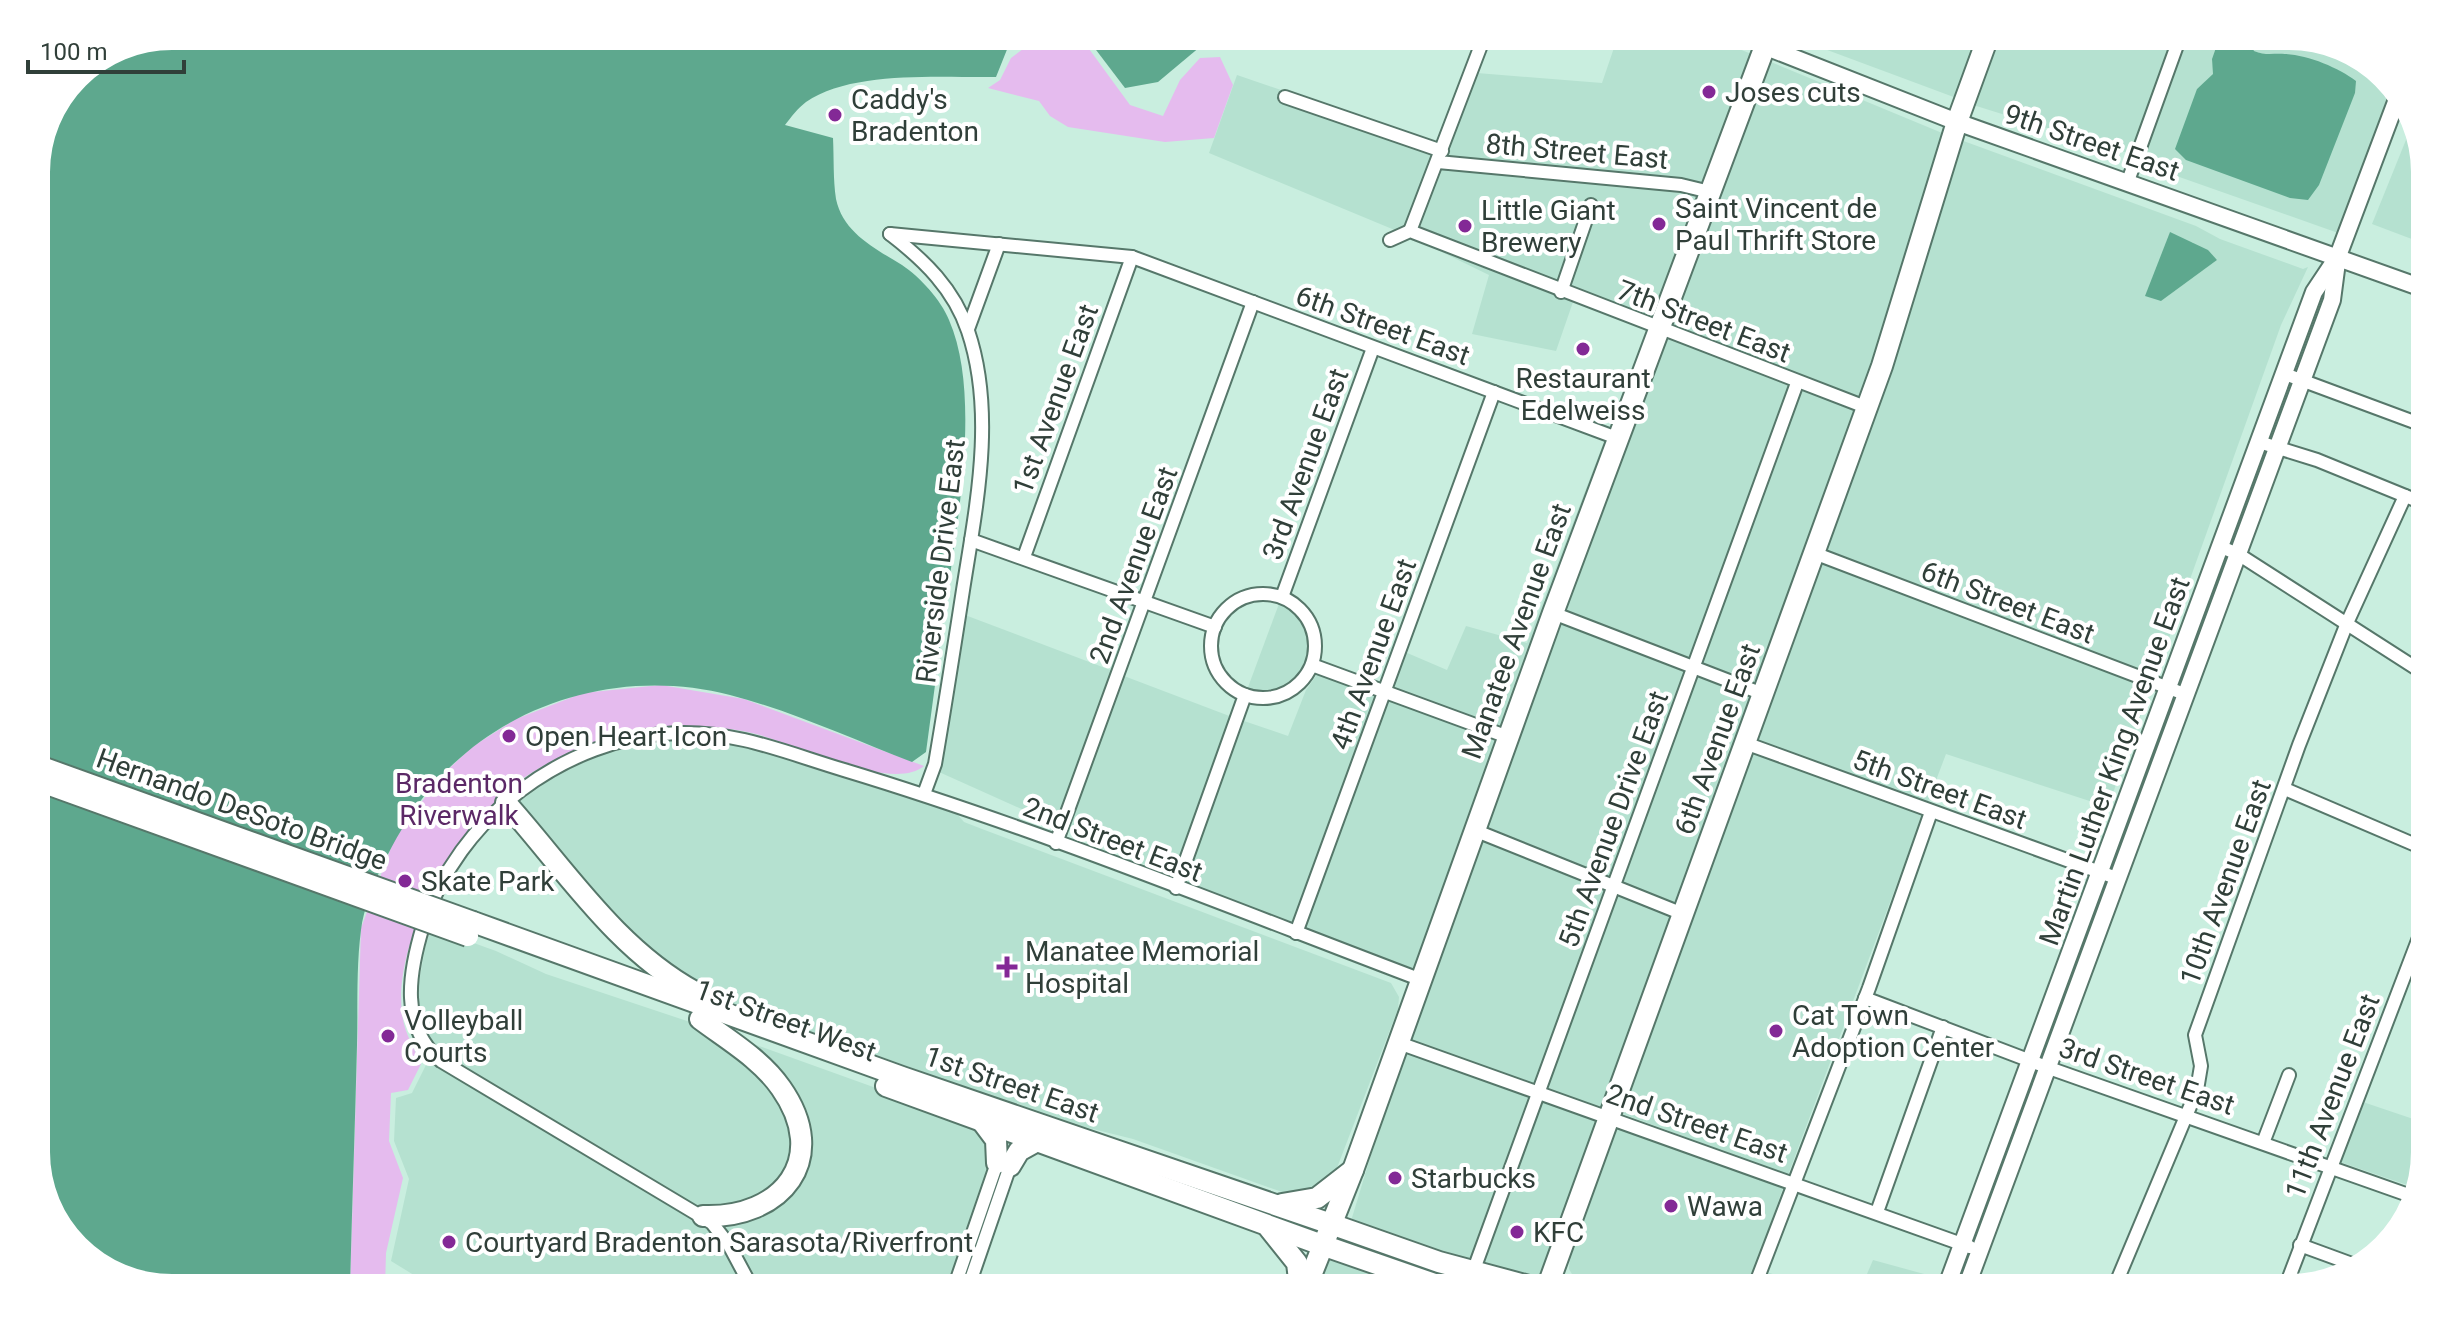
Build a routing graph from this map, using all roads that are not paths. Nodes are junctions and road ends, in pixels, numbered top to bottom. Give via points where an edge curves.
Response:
1 (1479, 50) edge
2 (1763, 50) edge
3 (1785, 50) edge
4 (1983, 50) edge
5 (2175, 50) edge
6 (1285, 97) dead end
7 (2393, 110) edge
8 (1957, 122) junction
9 (1440, 156) junction
10 (2128, 181) junction
11 (1710, 192) junction
12 (1591, 205) dead end
13 (1410, 231) junction
14 (1390, 240) dead end
15 (999, 244) junction
16 (2338, 256) junction
17 (1132, 257) junction
18 (2411, 284) edge
19 (1561, 292) junction
20 (1253, 302) junction
21 (968, 329) junction
22 (1658, 329) junction
23 (1373, 348) junction
24 (2285, 374) junction
25 (2302, 380) junction
26 (1797, 383) junction
27 (1494, 392) junction
28 (1868, 408) junction
29 (2411, 421) edge
30 (1617, 438) junction
31 (2259, 442) junction
32 (2278, 449) junction
33 (2405, 496) junction
34 (2411, 498) edge
35 (971, 540) junction
36 (2221, 547) junction
37 (1814, 553) junction
38 (2238, 554) junction
39 (1024, 557) junction
40 (1282, 597) junction
41 (1145, 602) junction
42 (1553, 613) junction
43 (2347, 623) junction
44 (1215, 627) junction
45 (1312, 665) junction
46 (2411, 665) edge
47 (1694, 667) junction
48 (2169, 688) junction
49 (1384, 692) junction
50 (1763, 694) junction
51 (1245, 695) junction
52 (2187, 695) junction
53 (1508, 737) junction
54 (1745, 743) junction
55 (50, 770) edge
56 (50, 785) edge
57 (2285, 789) junction
58 (924, 794) junction
59 (506, 803) junction
60 (1931, 812) junction
61 (1474, 830) junction
62 (1056, 843) junction
63 (2411, 843) edge
64 (2101, 872) junction
65 (2119, 879) junction
66 (1614, 887) junction
67 (1176, 888) junction
68 (1683, 914) junction
69 (471, 929) junction
70 (1296, 933) junction
71 (2411, 958) edge
72 (1419, 979) junction
73 (1865, 998) junction
74 (700, 1019) junction
75 (752, 1023) junction
76 (1943, 1027) junction
77 (1396, 1042) junction
78 (2031, 1061) junction
79 (2049, 1068) junction
80 (2289, 1075) dead end
81 (1538, 1094) junction
82 (2187, 1115) junction
83 (1610, 1118) junction
84 (981, 1120) junction
85 (1037, 1141) junction
86 (2263, 1143) junction
87 (1003, 1165) junction
88 (2330, 1167) junction
89 (1353, 1170) junction
90 (1794, 1182) junction
91 (2404, 1193) edge
92 (1278, 1205) junction
93 (1877, 1212) junction
94 (703, 1216) junction
95 (1331, 1224) junction
96 (1266, 1225) junction
97 (1963, 1244) junction
98 (1322, 1245) junction
99 (2300, 1245) junction
100 (1982, 1251) junction
101 (2344, 1261) edge
102 (1473, 1272) junction
103 (744, 1274) edge
104 (960, 1274) edge
105 (972, 1274) edge
106 (1300, 1274) edge
107 (1309, 1274) edge
108 (1406, 1274) edge
109 (1481, 1274) edge
110 (1552, 1274) edge
111 (1759, 1274) edge
112 (1951, 1274) edge
113 (1972, 1274) edge
114 (2120, 1274) edge
115 (2290, 1274) edge

1 - 9 street
2 - 11 main road, Manatee Avenue East
3 - 8 street, 9th Street East
4 - 8 main road, 6th Avenue East
5 - 10 street
6 - 9 street, 8th Street East
7 - 16 street, Martin Luther King Avenue East
8 - 10 street, 9th Street East
8 - 28 main road, 6th Avenue East
9 - 11 street, 8th Street East via 1696,186
9 - 13 street
10 - 16 street, 9th Street East
11 - 22 main road, Manatee Avenue East
12 - 19 street
13 - 14 street
13 - 19 street, 7th Street East
15 - 17 street, 6th Street East
15 - 21 street
15 - 21 street, 6th Street East via 890,234 935,272
16 - 18 street, 9th Street East
16 - 24 street, Martin Luther King Avenue East via 2314,292
16 - 25 street, Martin Luther King Avenue East via 2332,300
17 - 20 street, 6th Street East
17 - 39 street, 1st Avenue East
19 - 22 street, 7th Street East
20 - 23 street, 6th Street East
20 - 41 street, 2nd Avenue East
21 - 35 street, Riverside Drive East via 979,379 981,433
22 - 26 street, 7th Street East
22 - 30 main road, Manatee Avenue East
23 - 27 street, 6th Street East
23 - 40 street, 3rd Avenue East
24 - 25 street
24 - 31 street, Martin Luther King Avenue East
25 - 29 street
25 - 32 street, Martin Luther King Avenue East
26 - 28 street, 7th Street East
26 - 47 street, 5th Avenue Drive East
27 - 30 street, 6th Street East
27 - 49 street, 4th Avenue East
28 - 37 main road, 6th Avenue East
30 - 42 main road, Manatee Avenue East
31 - 32 street
31 - 36 street, Martin Luther King Avenue East
32 - 33 street
32 - 38 street, Martin Luther King Avenue East
33 - 34 street
33 - 43 street, 10th Avenue East
35 - 39 street
35 - 58 street, Riverside Drive East via 935,764
36 - 38 street
36 - 48 street, Martin Luther King Avenue East
37 - 48 street, 6th Street East
37 - 50 main road, 6th Avenue East
38 - 43 street
38 - 52 street, Martin Luther King Avenue East
39 - 41 street
40 - 44 street, 3rd Avenue East via 1242,598
40 - 45 street, 3rd Avenue East via 1311,625
41 - 44 street
41 - 62 street, 2nd Avenue East
42 - 47 street
42 - 53 main road, Manatee Avenue East
43 - 46 street
43 - 57 street, 10th Avenue East
44 - 51 street via 1211,650 1216,669
45 - 49 street
45 - 51 street via 1281,695
47 - 50 street
47 - 66 street, 5th Avenue Drive East
48 - 52 street, 6th Street East
48 - 64 street, Martin Luther King Avenue East
49 - 53 street
49 - 70 street, 4th Avenue East
50 - 54 main road, 6th Avenue East
51 - 67 street
52 - 65 street, Martin Luther King Avenue East
53 - 61 main road, Manatee Avenue East
54 - 60 street, 5th Street East
54 - 68 main road, 6th Avenue East
55 - 69 main road, Hernando DeSoto Bridge, bridge
56 - 69 main road, Hernando DeSoto Bridge, bridge
57 - 63 street
57 - 82 street, 10th Avenue East via 2195,1035 2201,1073
58 - 59 street, 2nd Street East via 749,739 678,733 628,739 589,751 537,778
58 - 62 street, 2nd Street East
59 - 75 main road via 640,956
59 - 94 street, 2nd Street East via 475,834 429,909 414,962 410,1001 416,1030 432,1054 463,1075
60 - 64 street, 5th Street East
60 - 73 street
61 - 66 street
61 - 72 main road, Manatee Avenue East
62 - 67 street, 2nd Street East
64 - 65 street, 5th Street East
64 - 78 street, Martin Luther King Avenue East
65 - 79 street, Martin Luther King Avenue East
66 - 68 street
66 - 81 street, 5th Avenue Drive East
67 - 70 street, 2nd Street East
68 - 83 main road, 6th Avenue East
69 - 74 main road, 1st Street West
69 - 75 main road, 1st Street East
70 - 72 street, 2nd Street East
71 - 88 street, 11th Avenue East
72 - 77 main road, Manatee Avenue East
73 - 76 street, 3rd Street East
73 - 90 street
74 - 84 main road, 1st Street West
74 - 94 main road via 771,1075 794,1111 801,1139 797,1171 769,1203 731,1217
75 - 92 main road, 1st Street East
76 - 78 street, 3rd Street East
76 - 93 street
77 - 81 street, 2nd Street East
77 - 89 main road, Manatee Avenue East
78 - 79 street, 3rd Street East
78 - 97 street, Martin Luther King Avenue East
79 - 82 street, 3rd Street East
79 - 100 street, Martin Luther King Avenue East
80 - 86 street
81 - 83 street, 2nd Street East
81 - 102 street, 5th Avenue Drive East
82 - 86 street, 3rd Street East
82 - 114 street, 10th Avenue East
83 - 90 street, 2nd Street East
83 - 110 main road, 6th Avenue East
84 - 85 main road, 1st Street West
84 - 87 main road via 996,1140
85 - 87 main road
85 - 96 main road, 1st Street West
86 - 88 street, 3rd Street East
87 - 104 street
87 - 105 street
88 - 91 street, 3rd Street East
88 - 99 street, 11th Avenue East
89 - 92 main road via 1317,1198
89 - 95 main road, Manatee Avenue East
90 - 93 street, 2nd Street East
90 - 111 street
92 - 95 main road, 1st Street East
93 - 97 street, 2nd Street East
94 - 103 street, 2nd Street East via 719,1229
95 - 98 main road, Manatee Avenue East
95 - 102 main road, 1st Street East
96 - 98 main road, 1st Street West
96 - 106 main road via 1297,1263
97 - 100 street, 2nd Street East
97 - 112 street, Martin Luther King Avenue East
98 - 107 main road, Manatee Avenue East
98 - 108 main road, 1st Street West
99 - 101 street
99 - 115 street, 11th Avenue East
100 - 113 street, Martin Luther King Avenue East
102 - 109 main road, 1st Street East

